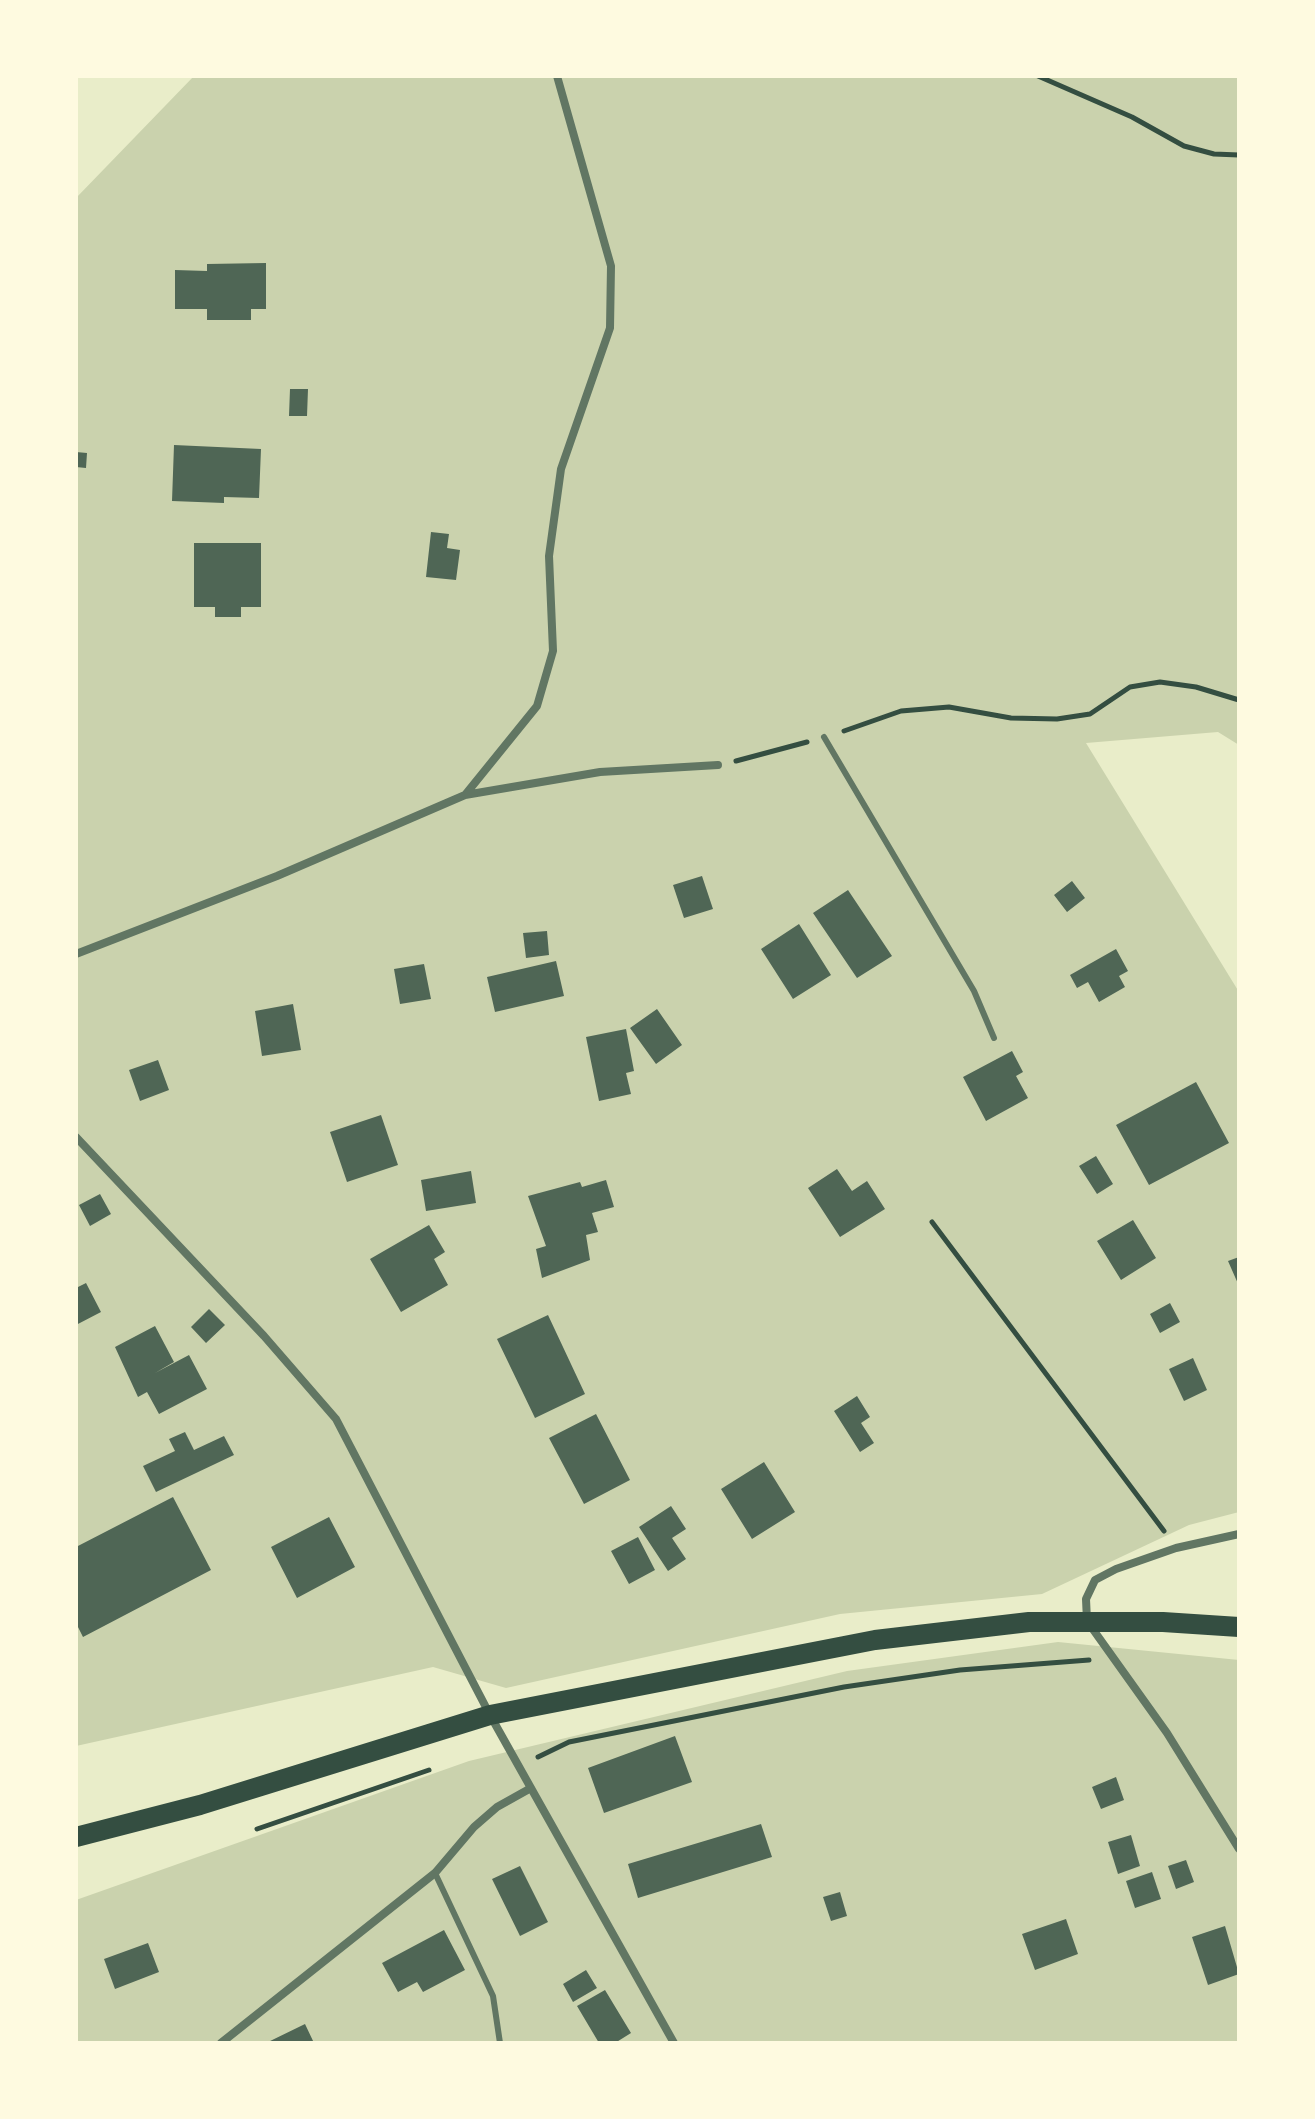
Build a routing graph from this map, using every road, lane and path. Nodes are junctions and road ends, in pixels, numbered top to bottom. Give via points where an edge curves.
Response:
1 (557, 76) edge
2 (1038, 76) edge
3 (1239, 155) edge
4 (1239, 700) edge
5 (824, 737) junction
6 (718, 765) joint
7 (465, 795) junction
8 (76, 954) edge
9 (994, 1038) dead end
10 (76, 1137) edge
11 (932, 1222) dead end
12 (1239, 1534) edge
13 (1176, 1548) junction
14 (1087, 1621) junction
15 (1239, 1627) edge
16 (1114, 1658) junction
17 (490, 1715) junction
18 (519, 1767) junction
19 (429, 1770) dead end
20 (531, 1788) junction
21 (257, 1829) dead end
22 (76, 1837) edge
23 (1239, 1849) edge
24 (435, 1873) junction
25 (221, 2043) edge
26 (500, 2043) edge
27 (674, 2043) edge

1 - 7 street via 611,266 610,328 561,469 549,556 553,651 537,706
2 - 3 path via 1184,146
4 - 5 path via 1160,682 1130,687 1090,714 1068,718 1011,718 949,707 901,711
5 - 6 path
5 - 9 lane via 974,991
6 - 7 street via 600,772
7 - 8 street
10 - 17 street via 336,1419
11 - 13 path
12 - 13 street
13 - 14 street via 1095,1580 1086,1599
14 - 15 main road
14 - 16 street
14 - 17 main road via 966,1627 875,1640
16 - 18 path via 960,1670 844,1687 569,1742
16 - 23 street
17 - 18 street
17 - 22 main road via 200,1805
18 - 20 street
19 - 21 path
20 - 24 street via 474,1827
20 - 27 street
24 - 25 street
24 - 26 lane via 493,1996

